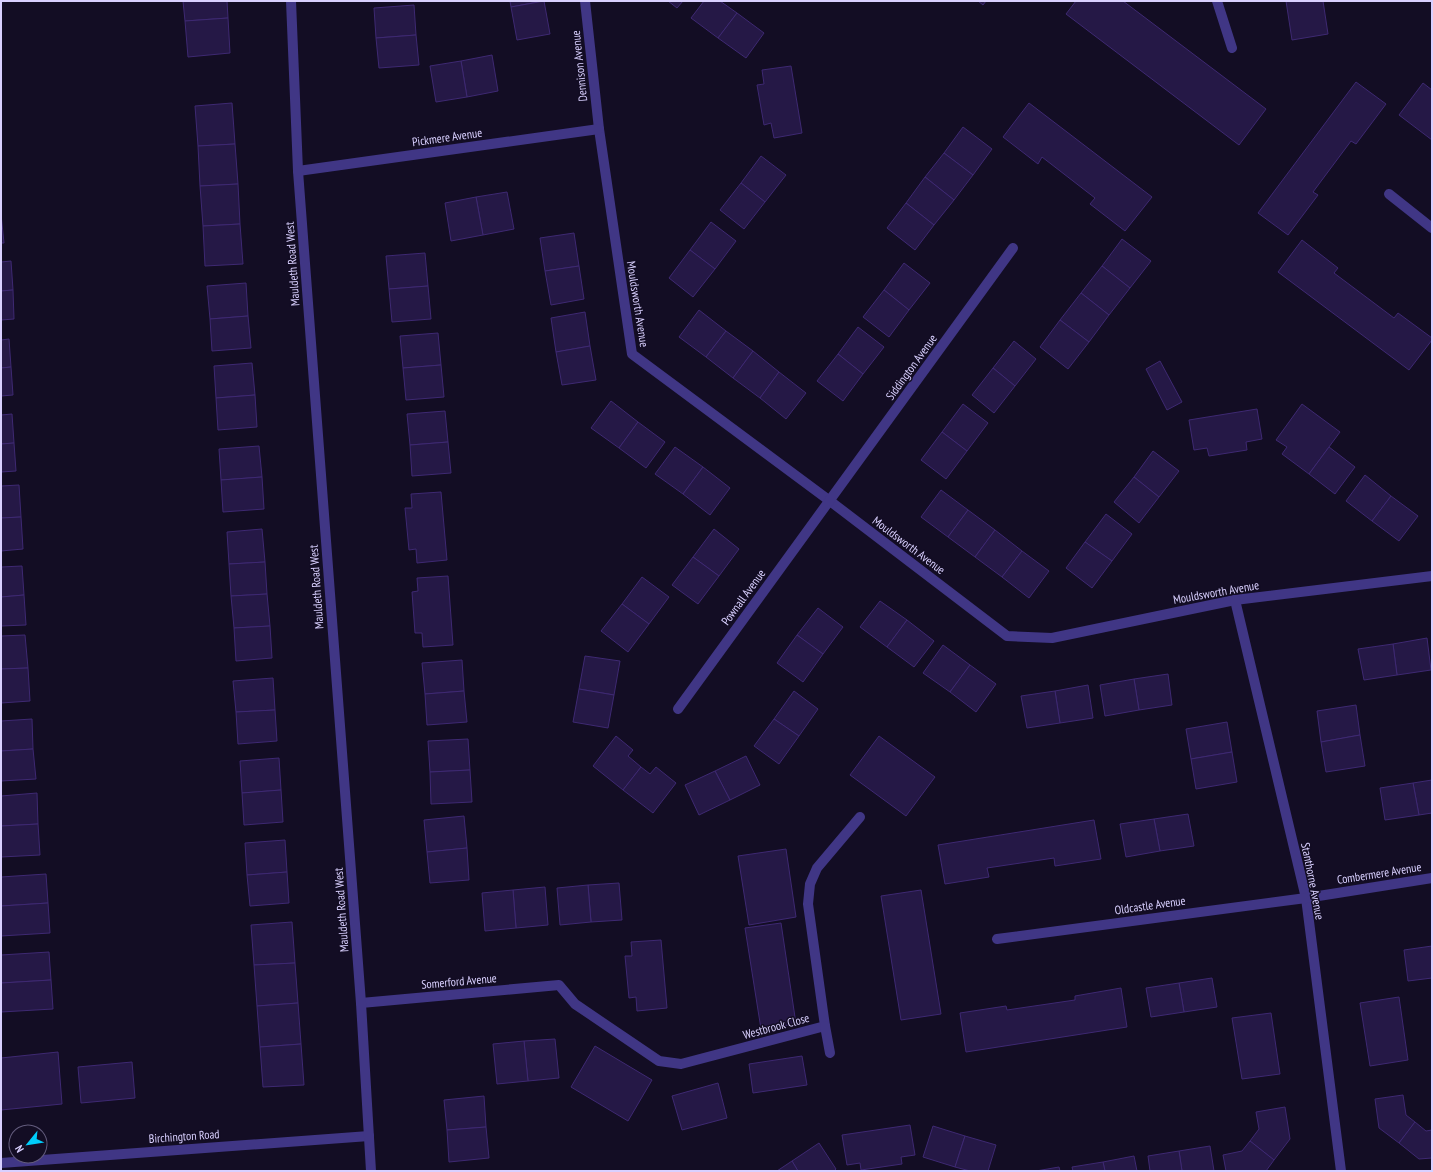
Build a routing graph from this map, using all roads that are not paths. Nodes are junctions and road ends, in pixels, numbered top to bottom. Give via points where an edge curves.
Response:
1 (291, 1) edge
2 (585, 1) edge
3 (1217, 1) edge
4 (1232, 48) dead end
5 (599, 129) junction
6 (298, 171) junction
7 (1389, 194) dead end
8 (1432, 228) edge
9 (1013, 248) dead end
10 (830, 501) junction
11 (1432, 576) edge
12 (1235, 600) junction
13 (678, 709) dead end
14 (860, 817) dead end
15 (1432, 878) edge
16 (1306, 898) junction
17 (997, 939) dead end
18 (559, 985) joint
19 (361, 1003) junction
20 (825, 1026) junction
21 (830, 1053) dead end
22 (369, 1136) junction
23 (1, 1163) edge
24 (371, 1171) edge
25 (1341, 1171) edge

1 - 6 street, Mauldeth Road West
2 - 5 street, Dennison Avenue
3 - 4 street
5 - 6 street, Pickmere Avenue
5 - 10 street, Mouldsworth Avenue via 632,354
6 - 19 street, Mauldeth Road West
7 - 8 street
9 - 10 street, Siddington Avenue
10 - 12 street, Mouldsworth Avenue via 1007,636 1052,638
10 - 13 street, Pownall Avenue
11 - 12 street, Mouldsworth Avenue
12 - 16 street, Stanthorne Avenue
14 - 20 street, Westbrook Close via 817,868 810,884 808,904
15 - 16 street, Combermere Avenue
16 - 17 street, Oldcastle Avenue
16 - 25 street, Stanthorne Avenue
18 - 19 street, Somerford Avenue
18 - 20 street, Westbrook Close via 575,1004 659,1061 681,1064
19 - 22 street, Mauldeth Road West
20 - 21 street
22 - 23 street, Birchington Road
22 - 24 street, Mauldeth Road West

